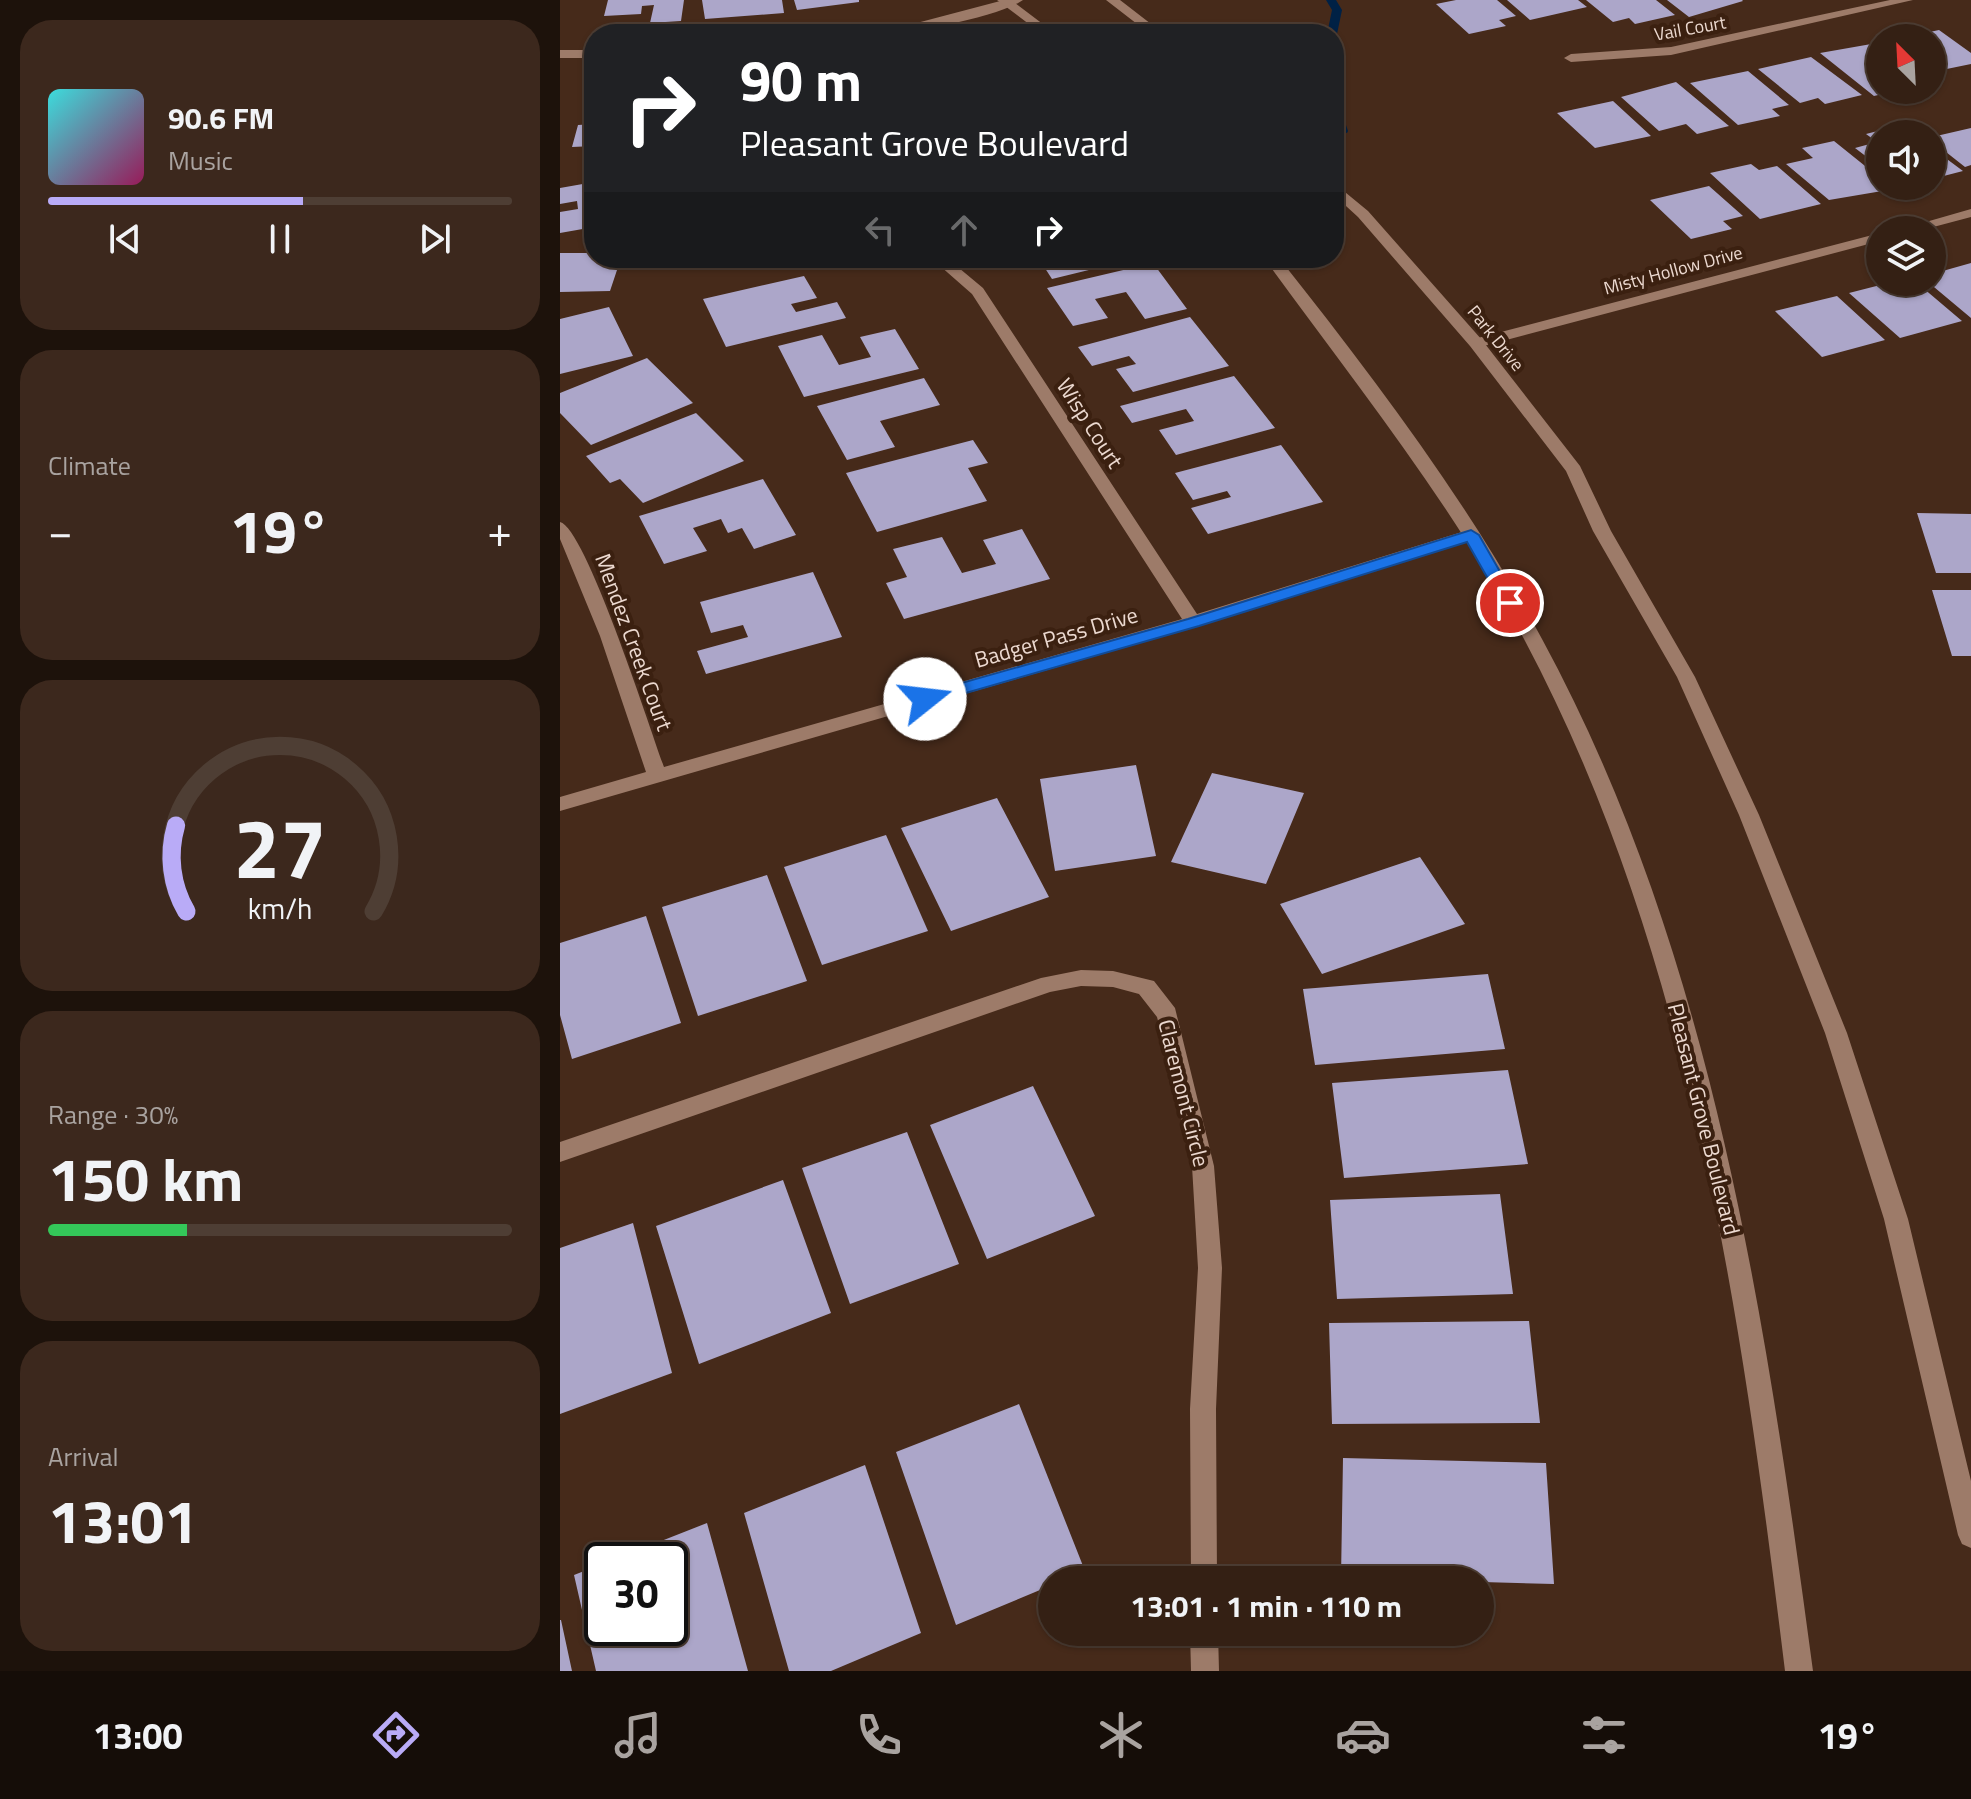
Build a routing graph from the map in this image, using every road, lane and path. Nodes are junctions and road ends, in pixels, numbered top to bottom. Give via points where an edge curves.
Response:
1 (1112, 0) edge
2 (1907, 0) edge
3 (1009, 1) edge
4 (931, 24) edge
5 (1038, 24) edge
6 (1144, 24) edge
7 (560, 54) edge
8 (584, 54) edge
9 (1571, 58) dead end
10 (1344, 196) edge
11 (1971, 213) edge
12 (1946, 219) edge
13 (1866, 241) edge
14 (950, 268) edge
15 (1279, 268) edge
16 (1476, 343) junction
17 (560, 527) edge
18 (1478, 545) junction
19 (1193, 622) junction
20 (657, 776) junction
21 (560, 804) edge
22 (560, 1152) edge
23 (1971, 1535) edge
24 (1204, 1566) edge
25 (1204, 1646) edge
26 (1205, 1671) edge
27 (1799, 1671) edge

1 - 6 street
2 - 9 street, Vail Court via 1671,51
3 - 4 street
3 - 5 street
7 - 8 street
10 - 16 street, Park Drive
11 - 12 street
13 - 16 street, Misty Hollow Drive
14 - 19 street, Wisp Court via 978,291
15 - 18 street via 1370,381
16 - 23 street, Park Drive via 1574,470 1602,531 1686,677 1749,815 1836,1033 1896,1219
17 - 20 street, Mendez Creek Court via 609,636
18 - 19 street, Badger Pass Drive
18 - 27 street, Pleasant Grove Boulevard via 1563,699 1609,809 1692,1052 1734,1239 1778,1503
19 - 20 street, Badger Pass Drive
20 - 21 street, Badger Pass Drive
22 - 24 street, Claremont Circle via 1049,984 1081,978 1146,987 1167,1014 1203,1166 1210,1268 1203,1409
25 - 26 street

